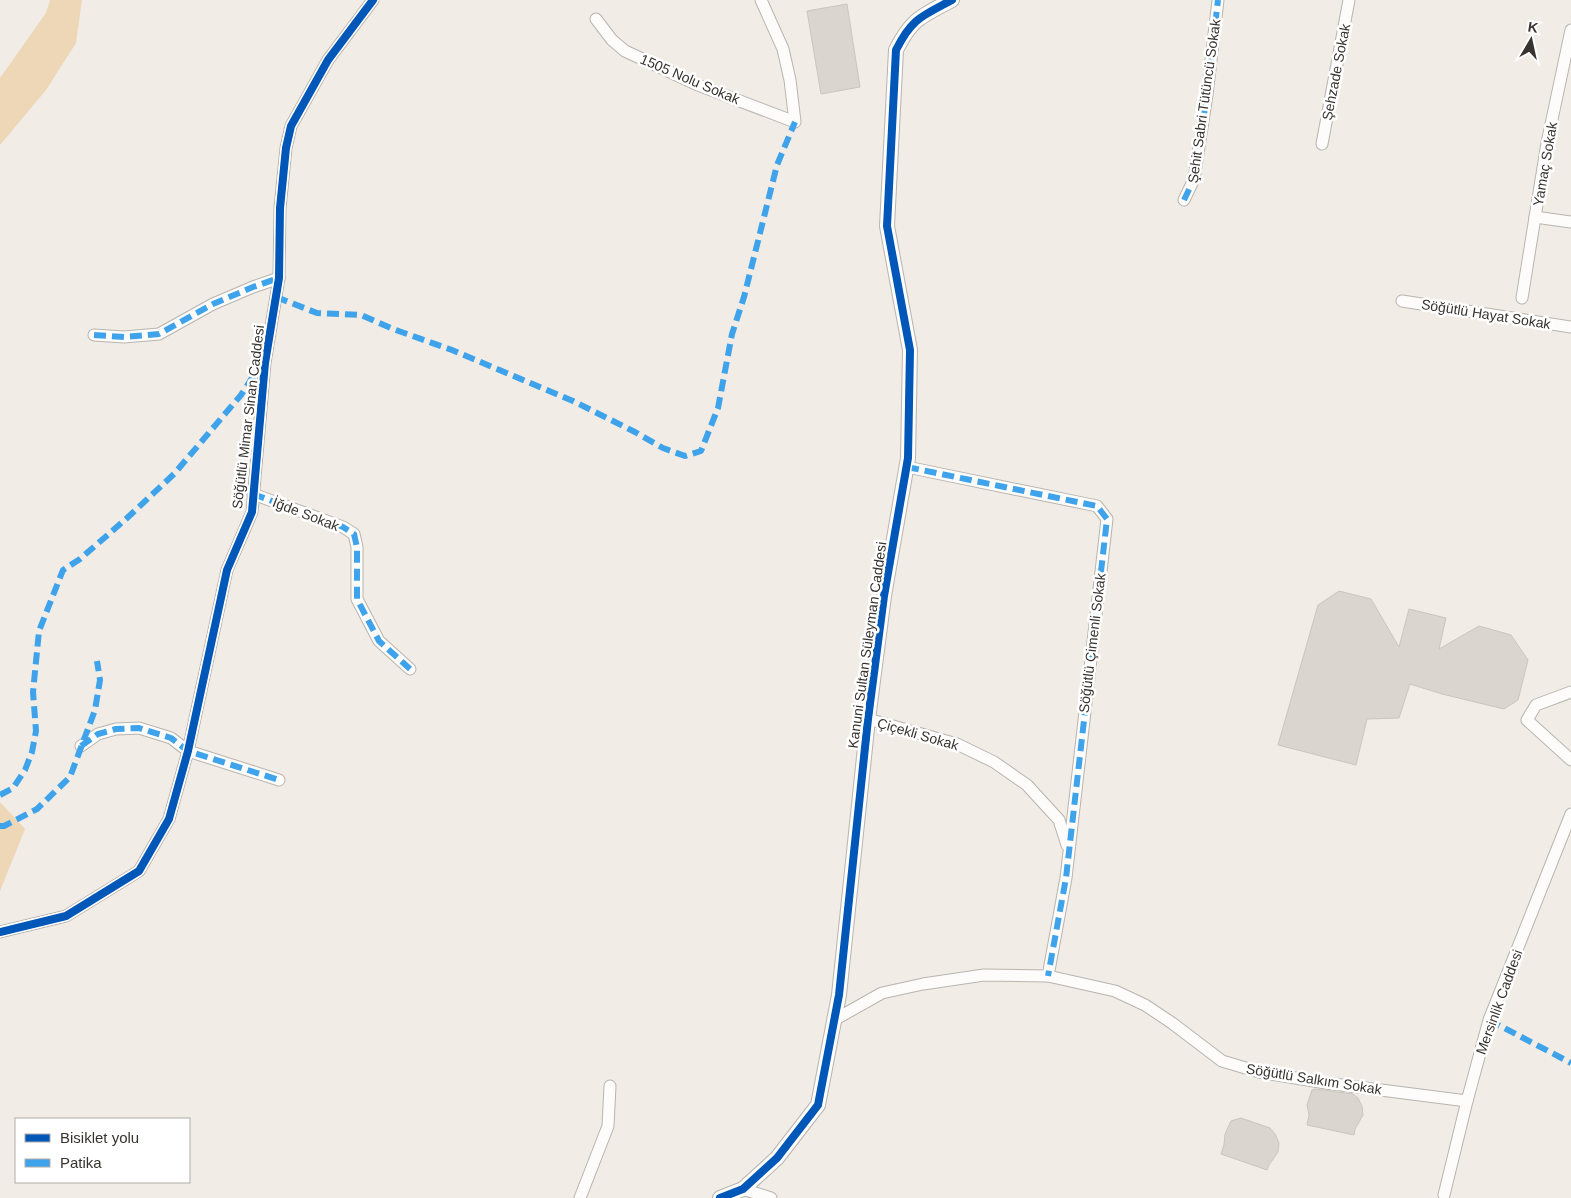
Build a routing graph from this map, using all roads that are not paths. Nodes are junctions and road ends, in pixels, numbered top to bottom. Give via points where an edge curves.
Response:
1 (373, 0) edge
2 (761, 0) edge
3 (952, 0) edge
4 (1218, 0) edge
5 (1350, 0) edge
6 (596, 19) dead end
7 (1571, 30) edge
8 (1322, 144) dead end
9 (1184, 200) dead end
10 (1535, 217) junction
11 (1571, 222) edge
12 (279, 278) junction
13 (1522, 298) dead end
14 (1402, 302) dead end
15 (1571, 327) edge
16 (94, 335) dead end
17 (907, 467) junction
18 (253, 494) junction
19 (410, 669) dead end
20 (1571, 692) edge
21 (868, 719) junction
22 (81, 746) dead end
23 (188, 751) junction
24 (1571, 760) edge
25 (279, 780) dead end
26 (1571, 814) edge
27 (1068, 852) junction
28 (0, 932) edge
29 (1048, 976) junction
30 (834, 1020) junction
31 (610, 1086) dead end
32 (1467, 1101) junction
33 (743, 1189) junction
34 (1444, 1195) dead end
35 (580, 1198) edge
36 (720, 1198) edge
37 (771, 1198) edge

1 - 12 street, Söğütlü Mimar Sinan Caddesi via 328,60 291,126 280,208
2 - 6 street, 1505 Nolu Sokak via 783,49 795,122 698,85 625,51
3 - 17 street, Kanuni Sultan Süleyman Caddesi via 921,16 906,31 896,50 887,226 910,350
4 - 9 street, Şehit Sabri Tütüncü Sokak via 1194,179
5 - 8 street, Şehzade Sokak
7 - 10 street, Yamaç Sokak
10 - 11 street
10 - 13 street, Yamaç Sokak
12 - 16 street via 213,304 158,334
12 - 18 street, Söğütlü Mimar Sinan Caddesi via 265,362
14 - 15 street, Söğütlü Hayat Sokak
17 - 21 street, Kanuni Sultan Süleyman Caddesi via 884,596
17 - 27 street, Söğütlü Çimenli Sokak via 1098,506 1107,519
18 - 19 street, İğde Sokak via 354,534 357,599 379,642
18 - 23 street, Söğütlü Mimar Sinan Caddesi via 252,512 227,570
20 - 24 street via 1536,705 1527,720
21 - 27 street, Çiçekli Sokak via 957,744 994,762 1027,785 1059,820
21 - 30 street, Kanuni Sultan Süleyman Caddesi
22 - 23 street via 98,734 139,728 171,738
23 - 25 street
23 - 28 street, Söğütlü Mimar Sinan Caddesi via 169,819 139,871 66,916
26 - 32 street, Mersinlik Caddesi via 1489,1020
27 - 29 street, Söğütlü Çimenli Sokak
29 - 30 street, Söğütlü Salkım Sokak via 984,975 923,984 882,993
29 - 32 street, Söğütlü Salkım Sokak via 1115,991 1145,1005 1222,1061 1259,1072
30 - 33 street, Kanuni Sultan Süleyman Caddesi via 818,1105 777,1158
31 - 35 street via 608,1126
32 - 34 street, Mersinlik Caddesi
33 - 36 street, Kanuni Sultan Süleyman Caddesi
33 - 37 street

